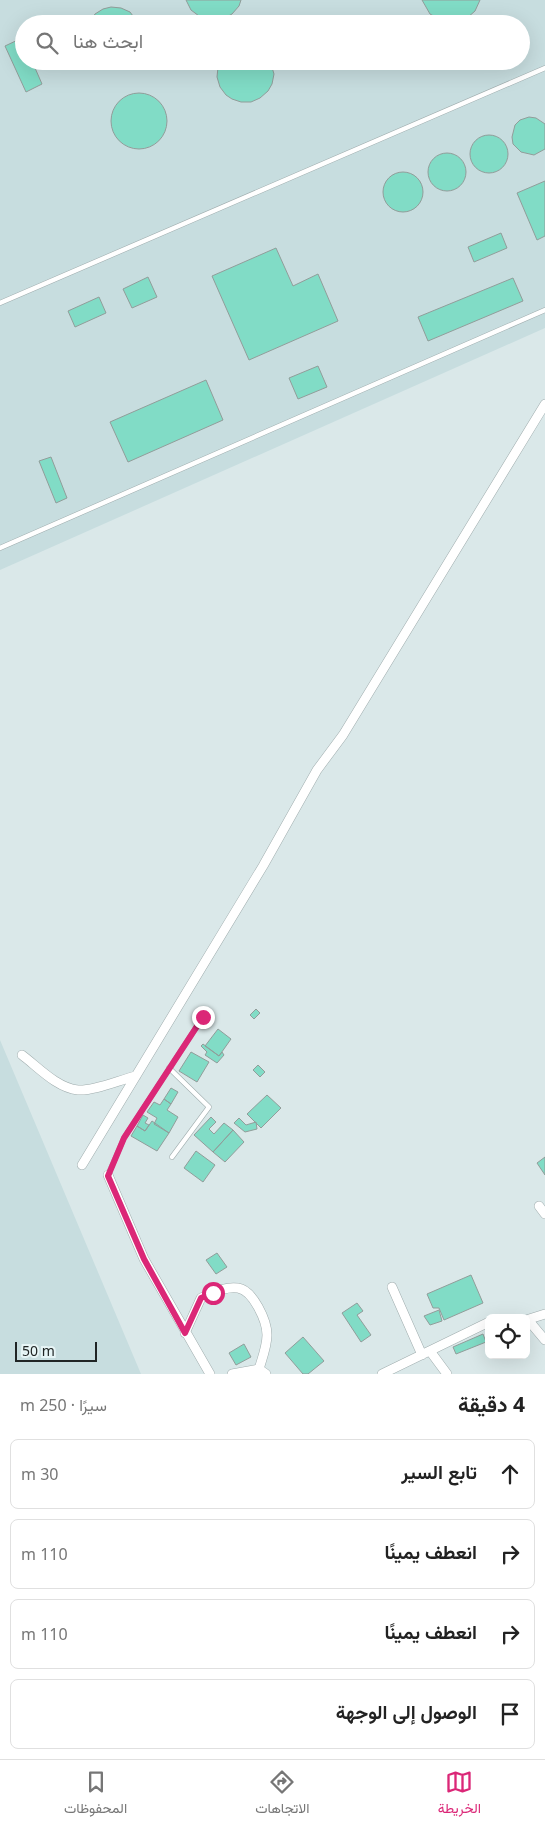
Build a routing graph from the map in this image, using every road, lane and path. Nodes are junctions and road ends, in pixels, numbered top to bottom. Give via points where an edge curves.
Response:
1 (545, 68) edge
2 (0, 303) edge
3 (545, 310) edge
4 (545, 404) edge
5 (0, 548) edge
6 (203, 1017) dead end
7 (22, 1055) dead end
8 (169, 1068) junction
9 (136, 1076) junction
10 (172, 1157) dead end
11 (82, 1165) dead end
12 (108, 1176) joint
13 (539, 1206) dead end
14 (545, 1214) edge
15 (392, 1287) dead end
16 (545, 1314) edge
17 (530, 1319) edge
18 (530, 1322) edge
19 (485, 1324) edge
20 (185, 1333) junction
21 (545, 1340) edge
22 (426, 1353) junction
23 (263, 1372) edge
24 (211, 1373) edge
25 (232, 1374) edge
26 (382, 1374) edge
27 (447, 1374) edge

1 - 2 lane
3 - 5 lane
4 - 9 street via 353,720 317,770
6 - 8 lane
7 - 9 street via 56,1082 77,1090
8 - 10 lane via 209,1107
8 - 12 lane via 124,1138
9 - 11 street
12 - 20 street via 144,1259
13 - 14 street
15 - 22 street
16 - 17 street
18 - 21 street
19 - 22 street
20 - 23 street via 201,1298 227,1288 240,1288 258,1305 267,1334
20 - 24 street
22 - 26 street
22 - 27 street
23 - 25 street

